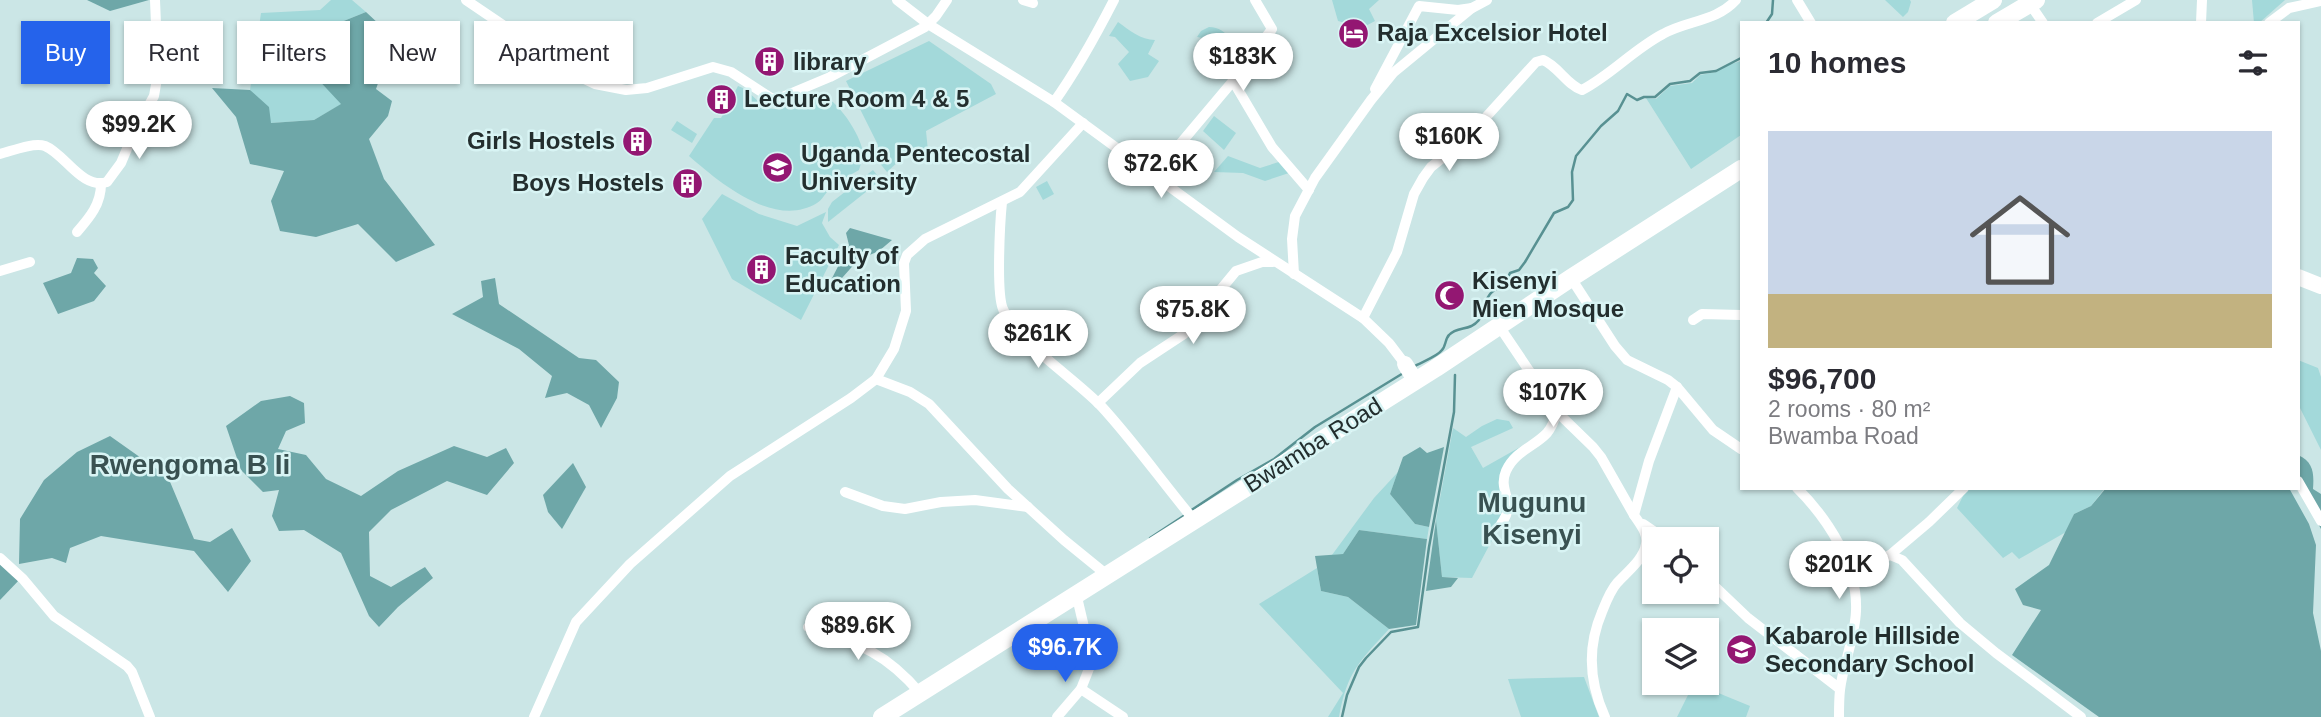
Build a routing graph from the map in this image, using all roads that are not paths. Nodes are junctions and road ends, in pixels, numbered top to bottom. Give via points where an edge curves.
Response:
1 (155, 0) edge
2 (466, 0) edge
3 (897, 0) edge
4 (947, 0) edge
5 (1114, 0) edge
6 (1255, 0) edge
7 (1487, 0) edge
8 (1736, 0) edge
9 (1797, 0) edge
10 (1994, 0) edge
11 (2136, 0) edge
12 (2203, 0) edge
13 (2321, 1) edge
14 (2033, 2) edge
15 (1472, 8) junction
16 (2001, 20) edge
17 (1810, 21) edge
18 (1958, 21) edge
19 (2042, 21) edge
20 (2102, 21) edge
21 (2201, 21) edge
22 (2272, 21) edge
23 (928, 24) junction
24 (1233, 81) junction
25 (1371, 100) junction
26 (1054, 102) junction
27 (1083, 123) junction
28 (0, 154) edge
29 (1740, 170) edge
30 (1154, 175) junction
31 (101, 184) junction
32 (1309, 190) junction
33 (1002, 202) junction
34 (77, 232) dead end
35 (30, 262) dead end
36 (1275, 262) junction
37 (0, 271) edge
38 (1294, 274) junction
39 (1571, 278) junction
40 (2300, 278) edge
41 (2321, 286) edge
42 (1740, 315) edge
43 (1363, 318) junction
44 (1693, 320) dead end
45 (1499, 326) junction
46 (1405, 364) joint
47 (876, 379) junction
48 (1415, 380) junction
49 (1677, 387) junction
50 (1098, 403) junction
51 (1557, 412) junction
52 (1740, 448) edge
53 (2300, 485) edge
54 (1799, 490) edge
55 (1962, 490) edge
56 (845, 492) dead end
57 (1028, 507) junction
58 (1636, 518) junction
59 (1194, 520) junction
60 (2321, 522) edge
61 (1501, 524) dead end
62 (1648, 527) edge
63 (1891, 555) junction
64 (0, 558) edge
65 (1852, 572) junction
66 (1107, 575) junction
67 (1719, 590) edge
68 (1076, 593) junction
69 (808, 627) dead end
70 (1081, 689) junction
71 (1840, 689) junction
72 (920, 693) junction
73 (150, 717) edge
74 (534, 717) edge
75 (882, 717) edge
76 (1057, 717) edge
77 (1123, 717) edge
78 (1605, 717) edge
79 (1839, 717) edge
80 (2081, 717) edge

1 - 31 street via 158,73 154,96 121,163
2 - 23 street via 556,62 607,88 637,90 713,67 731,72 771,98 830,77
3 - 23 street
4 - 23 street
5 - 26 street
6 - 24 street via 1272,29
7 - 15 street
8 - 43 street via 1711,18 1661,34 1582,90 1548,62 1536,62 1467,138 1423,178 1397,252
9 - 17 street
10 - 16 main road
10 - 18 main road
11 - 20 street
12 - 21 street
13 - 22 street via 2289,8
14 - 16 main road
14 - 19 street
15 - 25 street via 1393,73
15 - 25 street via 1419,6
23 - 26 street
24 - 30 street
24 - 32 street via 1272,147
25 - 32 street
26 - 27 street
27 - 30 street
27 - 33 street via 1027,186
28 - 31 street via 45,146 85,178
29 - 39 main road, Bwamba Road
30 - 36 street
31 - 34 street via 96,207
32 - 38 street via 1294,216
33 - 47 street via 925,239 907,255 906,312 894,349
33 - 50 street via 1002,309 1026,339
35 - 37 street
36 - 38 street
36 - 50 street via 1236,271 1184,334 1140,363
38 - 43 street
39 - 45 main road, Bwamba Road
39 - 49 street via 1627,360
40 - 41 street
42 - 44 street via 1702,314
43 - 46 street
45 - 48 main road, Bwamba Road
45 - 51 street
46 - 48 street
47 - 57 street via 929,404
47 - 74 street via 730,476 630,564 576,622
48 - 59 main road, Bwamba Road
49 - 52 street via 1713,430
49 - 58 street via 1649,461
50 - 59 street
51 - 58 street via 1609,468
51 - 61 street via 1548,432 1511,462 1504,490 1508,514
53 - 60 street
54 - 65 street via 1828,526
55 - 63 street
56 - 57 street via 905,509 975,500
57 - 66 street
58 - 62 street
58 - 78 street via 1647,540 1646,549 1615,586 1592,645 1592,681
59 - 66 main road, Bwamba Road
63 - 65 street
63 - 80 street via 1902,560 1960,623
64 - 73 street via 54,616 127,666
65 - 71 street via 1856,610
66 - 68 main road, Bwamba Road
67 - 71 street
68 - 70 street via 1092,661
68 - 72 main road, Bwamba Road
69 - 72 street via 873,651
70 - 76 street
70 - 77 street
71 - 79 street
72 - 75 main road, Bwamba Road

